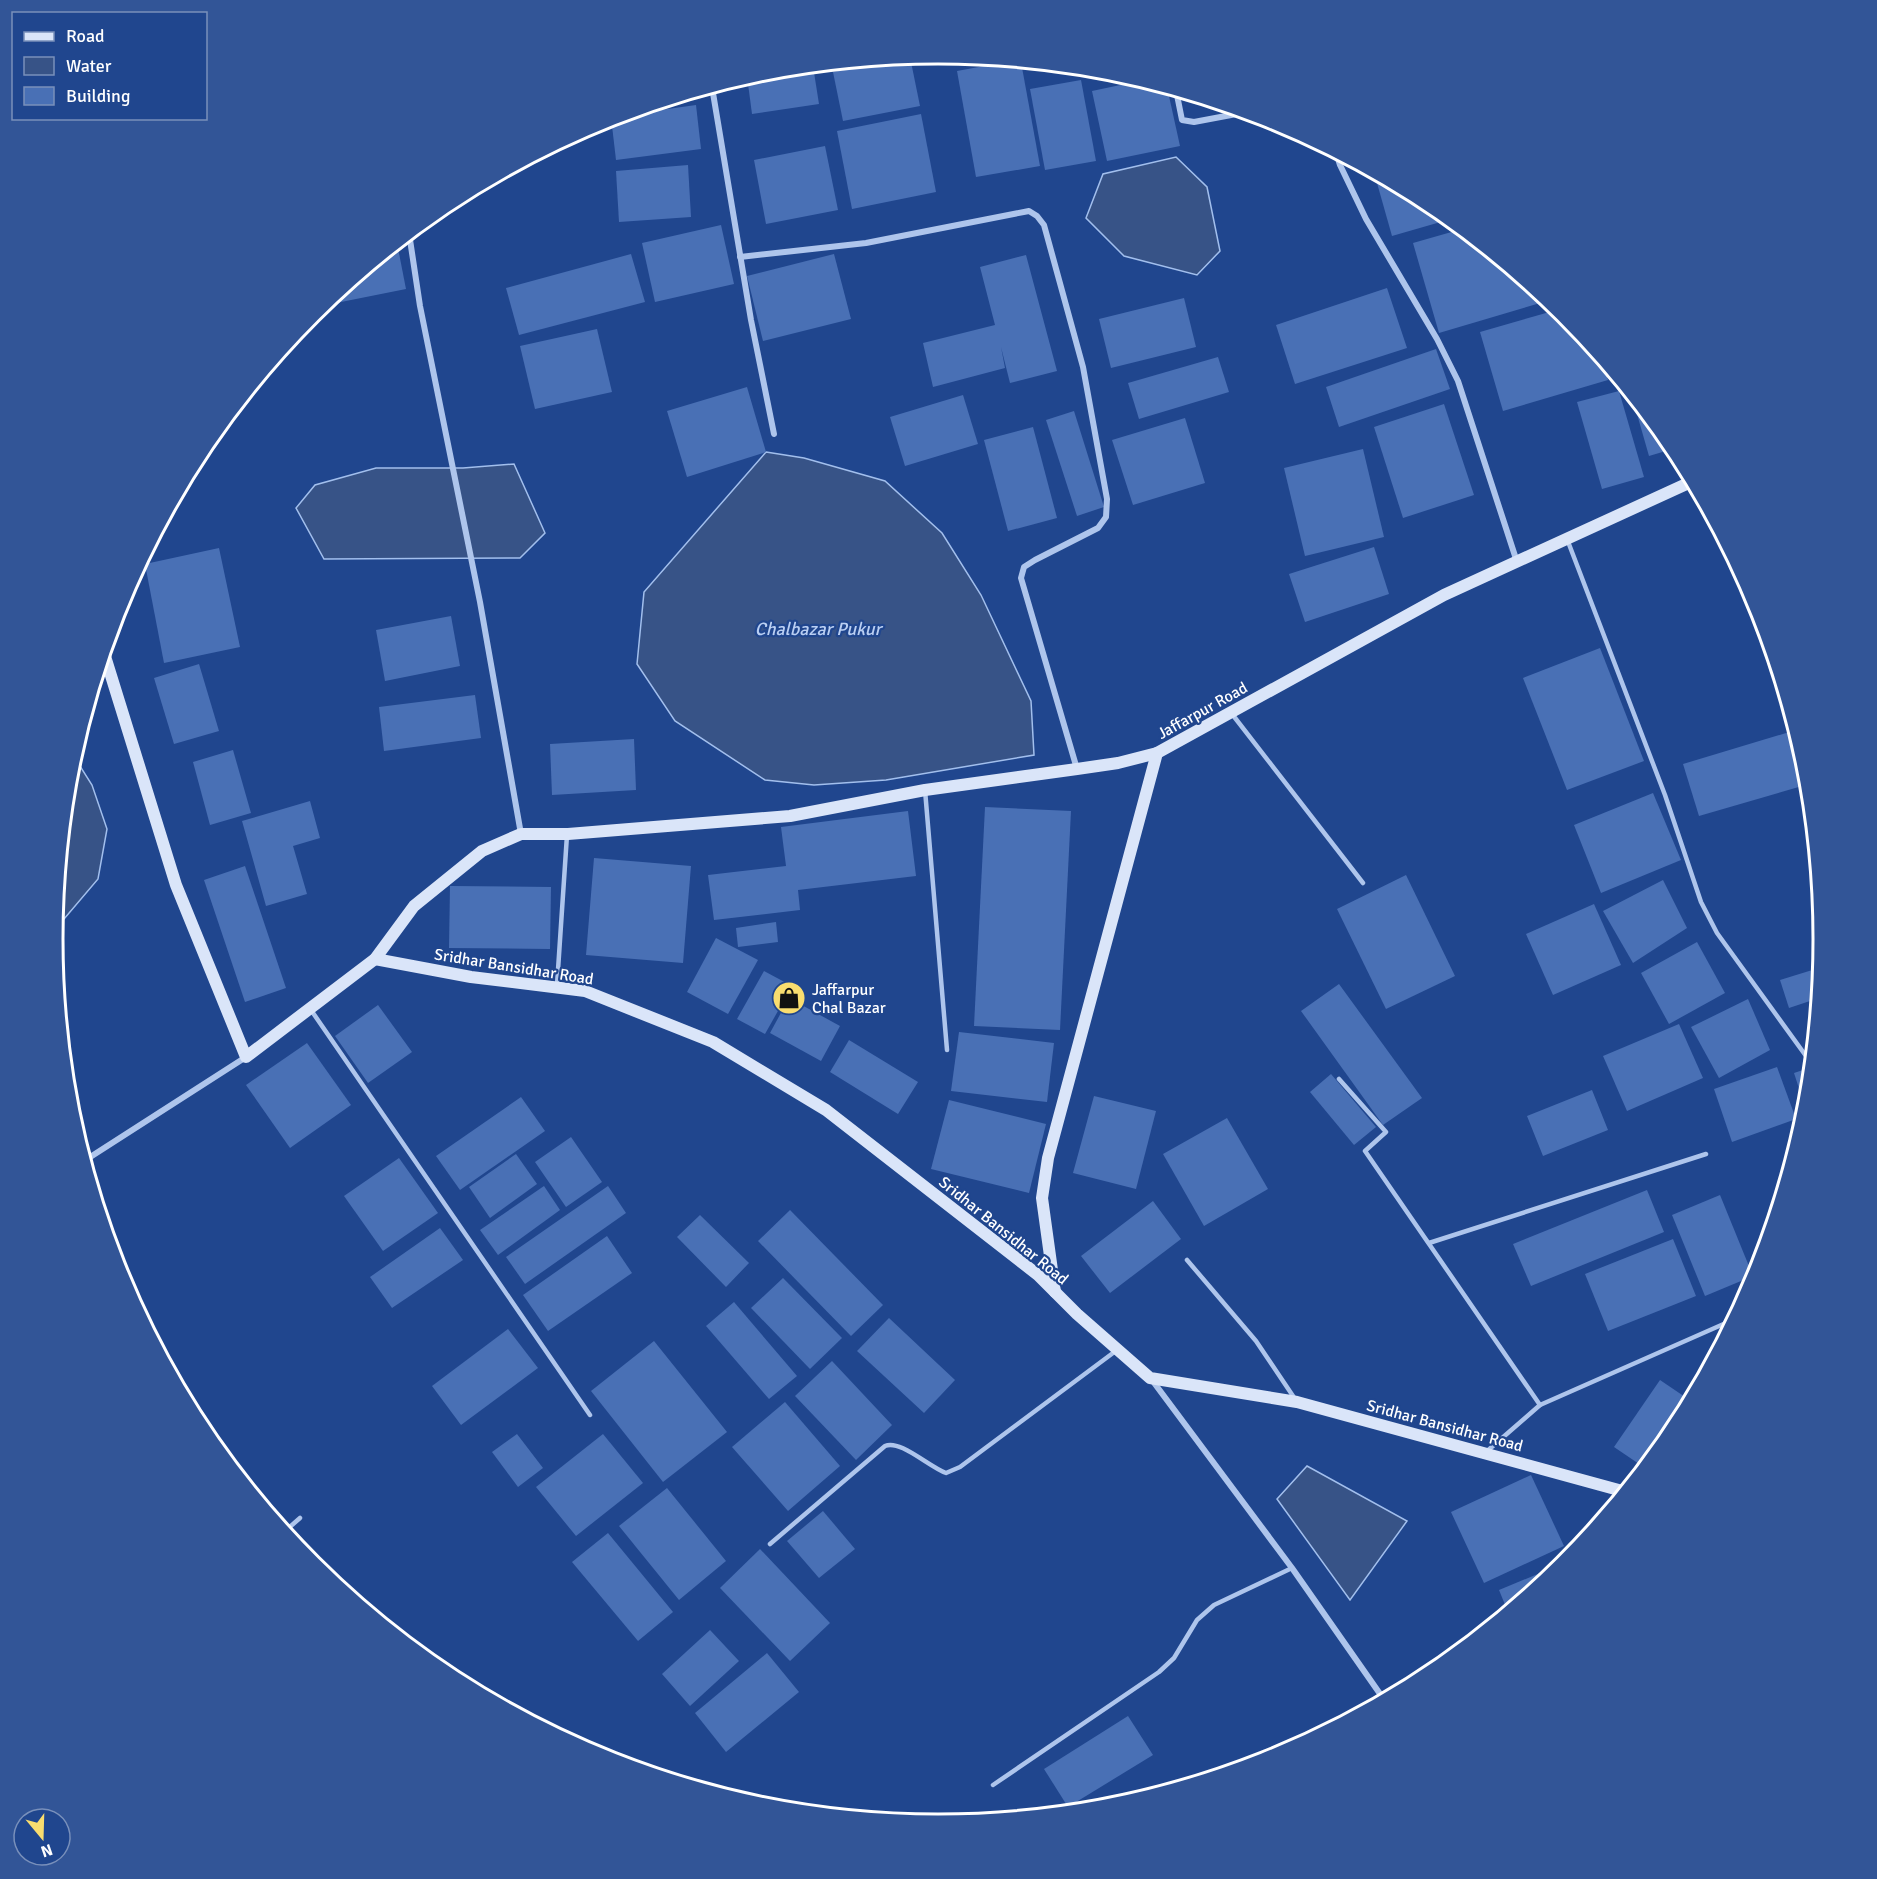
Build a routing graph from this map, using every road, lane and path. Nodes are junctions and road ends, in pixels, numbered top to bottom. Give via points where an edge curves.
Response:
1 (713, 94) edge
2 (1177, 97) edge
3 (1232, 115) edge
4 (1339, 161) edge
5 (410, 242) edge
6 (740, 257) junction
7 (774, 434) dead end
8 (1686, 484) edge
9 (1566, 538) junction
10 (1517, 562) junction
11 (107, 664) edge
12 (1231, 712) junction
13 (1157, 753) junction
14 (1077, 769) junction
15 (925, 790) junction
16 (521, 834) junction
17 (568, 834) junction
18 (1363, 883) dead end
19 (375, 958) junction
20 (557, 988) junction
21 (308, 1008) junction
22 (947, 1050) dead end
23 (1806, 1056) dead end
24 (246, 1057) junction
25 (1339, 1079) dead end
26 (1706, 1154) dead end
27 (91, 1157) edge
28 (1429, 1243) junction
29 (1186, 1260) dead end
30 (1055, 1292) junction
31 (1726, 1323) edge
32 (1118, 1350) junction
33 (1150, 1378) junction
34 (1297, 1402) junction
35 (1540, 1405) junction
36 (590, 1416) dead end
37 (1485, 1453) junction
38 (1619, 1490) edge
39 (300, 1518) dead end
40 (289, 1527) edge
41 (770, 1544) dead end
42 (1292, 1568) junction
43 (1381, 1695) edge
44 (993, 1785) dead end

1 - 6 street
2 - 3 street via 1182,120 1194,122
4 - 10 street via 1366,219 1458,381
5 - 16 street
6 - 7 street
6 - 14 street via 866,243 1029,211 1044,225 1083,366 1107,500 1106,517 1098,528 1024,567 1021,578
8 - 9 street, Jaffarpur Road
9 - 10 street, Jaffarpur Road
9 - 23 lane via 1665,795 1701,902 1718,933
10 - 12 street, Jaffarpur Road via 1444,594
11 - 24 street via 177,885
12 - 13 street, Jaffarpur Road
12 - 18 lane
13 - 14 street
13 - 30 street, Jaffarpur Road via 1048,1158 1042,1198
14 - 15 street
15 - 17 street via 790,816
15 - 22 lane
16 - 17 street
16 - 19 street via 482,851 414,906
17 - 20 lane
19 - 20 street, Sridhar Bansidhar Road via 471,977
19 - 21 street
20 - 30 street, Sridhar Bansidhar Road via 585,991 713,1042 826,1110
21 - 24 street
21 - 36 lane
24 - 27 street
25 - 28 lane via 1386,1132 1365,1151
26 - 28 lane
28 - 35 lane
29 - 34 lane via 1256,1341
30 - 32 street, Sridhar Bansidhar Road
31 - 35 lane
32 - 33 street, Sridhar Bansidhar Road
32 - 41 lane via 960,1467 946,1473 898,1444 885,1446
33 - 34 street, Sridhar Bansidhar Road
33 - 42 street
34 - 37 street, Sridhar Bansidhar Road
35 - 37 lane
37 - 38 street, Sridhar Bansidhar Road
39 - 40 lane
42 - 43 street
42 - 44 lane via 1214,1605 1197,1620 1174,1658 1159,1672

